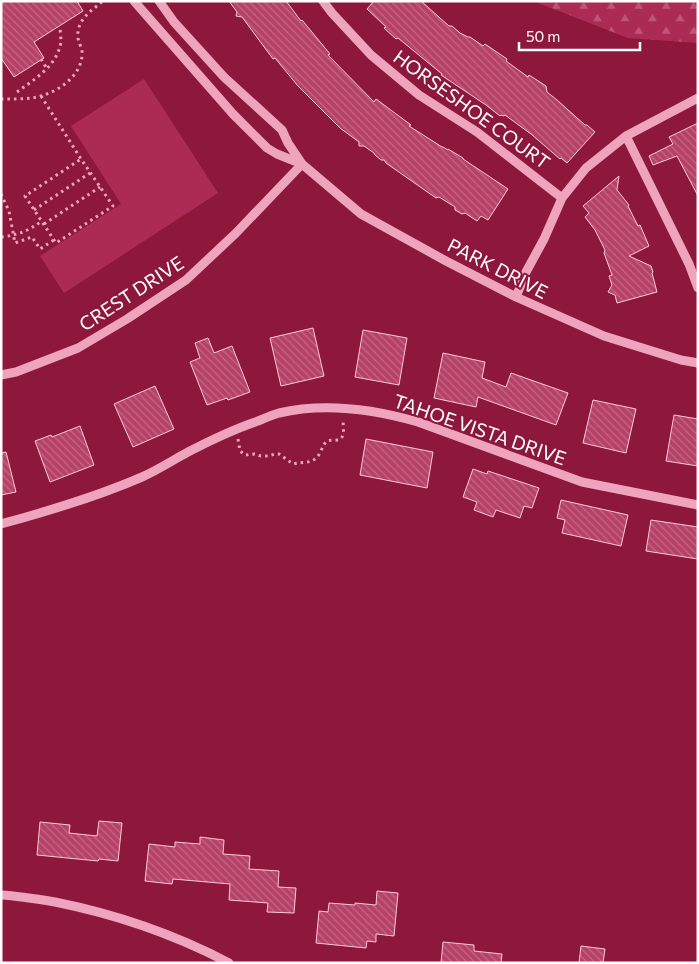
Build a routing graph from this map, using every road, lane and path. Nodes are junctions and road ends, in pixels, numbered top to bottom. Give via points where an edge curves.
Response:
1 (103, 1) edge
2 (134, 1) edge
3 (159, 1) edge
4 (323, 1) edge
5 (60, 26) dead end
6 (41, 59) dead end
7 (47, 69) junction
8 (18, 92) dead end
9 (41, 96) junction
10 (698, 98) edge
11 (1, 99) edge
12 (626, 136) junction
13 (81, 159) junction
14 (302, 164) junction
15 (90, 173) junction
16 (100, 187) junction
17 (1, 194) edge
18 (562, 198) junction
19 (34, 210) junction
20 (43, 223) junction
21 (14, 235) junction
22 (1, 237) edge
23 (54, 240) junction
24 (698, 288) edge
25 (516, 297) junction
26 (698, 363) edge
27 (1, 375) edge
28 (342, 408) junction
29 (235, 429) junction
30 (698, 505) edge
31 (1, 524) edge
32 (1, 895) edge
33 (224, 961) edge

1 - 9 path via 80,23 78,32 83,55 75,74 56,90
2 - 14 street, PARK DRIVE via 267,148
3 - 14 street, PARK DRIVE via 224,77 282,130
4 - 18 street, HORSESHOE COURT via 371,55 419,95 478,132
5 - 7 path via 61,41
6 - 7 path
7 - 8 path
9 - 11 path
9 - 13 path
10 - 12 street
12 - 18 street via 586,168
12 - 24 street
13 - 15 path
13 - 19 path via 25,196
14 - 25 street, PARK DRIVE via 361,214
14 - 27 street, CREST DRIVE via 186,280 78,348
15 - 16 path
15 - 19 path
16 - 20 path
16 - 23 path via 113,206 56,243
17 - 21 path
18 - 25 street
19 - 20 path
20 - 21 path
20 - 23 path
21 - 22 path
21 - 23 path via 15,243 32,237 40,249
25 - 26 street, PARK DRIVE via 604,336
28 - 29 street, TAHOE VISTA DRIVE via 278,413
28 - 29 path via 344,434 338,440 327,441 319,455 310,462 293,464 279,454 245,455 240,451
28 - 30 street, TAHOE VISTA DRIVE via 392,414 418,422 582,482
29 - 31 street, TAHOE VISTA DRIVE via 144,476 98,495
32 - 33 street via 106,914 176,938

